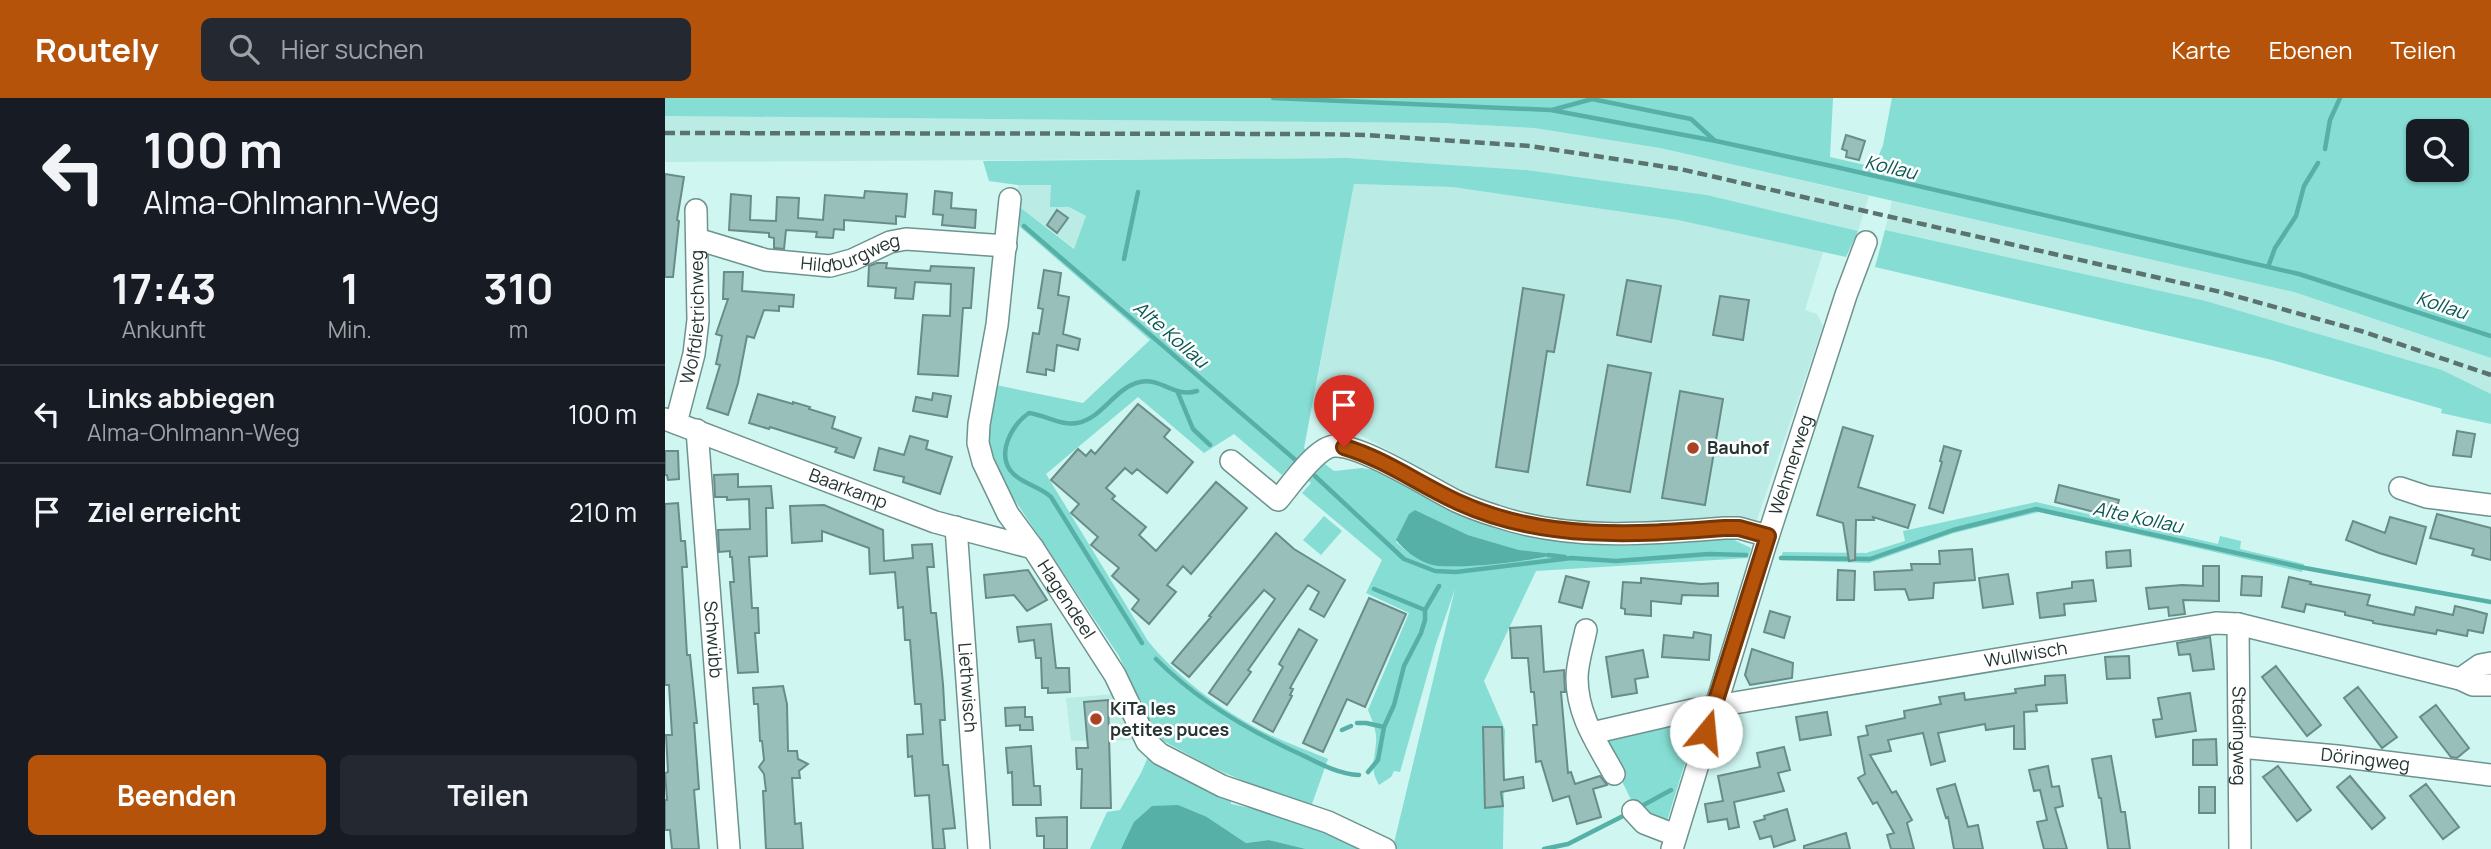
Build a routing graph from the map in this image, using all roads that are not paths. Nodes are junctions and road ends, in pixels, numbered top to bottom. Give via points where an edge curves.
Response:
1 (1010, 199) dead end
2 (696, 209) dead end
3 (697, 239) junction
4 (1866, 242) dead end
5 (1006, 246) junction
6 (671, 421) edge
7 (697, 430) junction
8 (1231, 461) dead end
9 (2400, 488) dead end
10 (2491, 505) edge
11 (956, 527) junction
12 (1768, 536) junction
13 (1033, 548) junction
14 (2238, 624) junction
15 (1586, 630) dead end
16 (2491, 663) edge
17 (2460, 679) junction
18 (2491, 685) edge
19 (1714, 707) junction
20 (1592, 733) junction
21 (2241, 747) junction
22 (1614, 774) dead end
23 (2491, 775) edge
24 (1633, 811) dead end
25 (1674, 842) edge
26 (729, 849) edge
27 (979, 849) edge
28 (1385, 849) edge
29 (2240, 849) edge

1 - 5 street, Hagendeel
2 - 3 street, Wolfdietrichweg
3 - 5 street, Hildburgweg via 766,260 830,266 906,239
3 - 6 street, Wolfdietrichweg via 695,342
4 - 12 street, Wehmerweg
5 - 13 street, Hagendeel via 978,443 1008,514
6 - 7 street, Baarkamp
7 - 11 street, Baarkamp
7 - 26 street, Schwübb
8 - 12 street via 1278,500 1317,456 1334,446 1386,463 1459,503 1548,528 1628,534 1739,528
9 - 10 street via 2427,498
11 - 13 street, Baarkamp
11 - 27 street, Liethwisch
12 - 19 street, Wehmerweg
13 - 28 street, Hagendeel via 1115,675 1147,742 1160,754 1221,786 1328,822
14 - 17 street, Wullwisch
14 - 19 street, Wullwisch via 2216,623
14 - 21 street, Stedingweg
15 - 20 street via 1577,677 1580,705
16 - 17 street
17 - 18 street, Wullwisch
19 - 20 street, Wullwisch
19 - 25 street, Wehmerweg
20 - 22 street
21 - 23 street, Döringweg
21 - 29 street, Stedingweg
24 - 25 street

